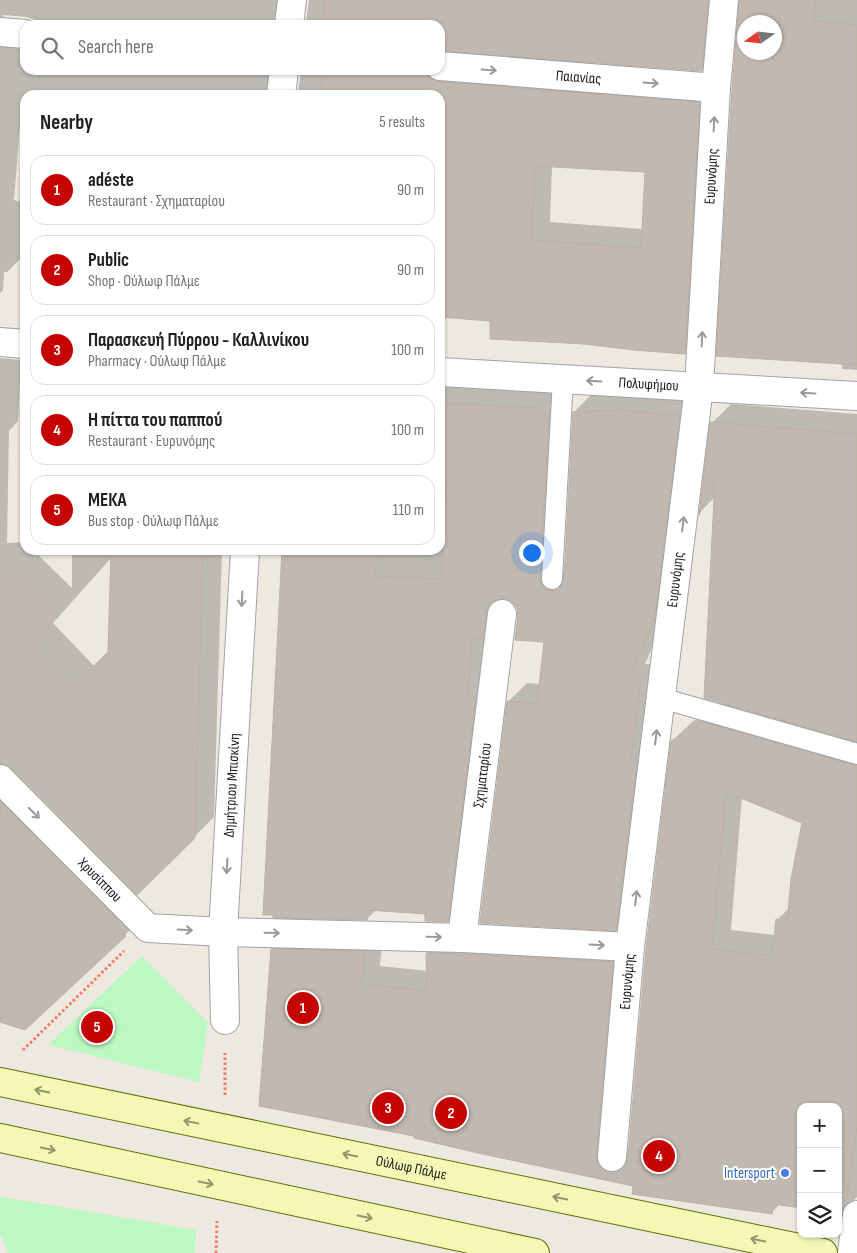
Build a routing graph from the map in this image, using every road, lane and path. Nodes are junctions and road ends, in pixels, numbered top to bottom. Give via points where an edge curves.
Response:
1 (292, 0) edge
2 (724, 0) edge
3 (290, 20) edge
4 (0, 32) edge
5 (20, 34) edge
6 (445, 66) edge
7 (284, 75) edge
8 (716, 88) junction
9 (282, 90) edge
10 (0, 342) edge
11 (20, 344) edge
12 (445, 372) edge
13 (563, 379) junction
14 (699, 387) junction
15 (857, 396) edge
16 (245, 555) edge
17 (552, 579) dead end
18 (502, 614) dead end
19 (661, 698) junction
20 (857, 754) edge
21 (0, 778) edge
22 (148, 928) junction
23 (223, 932) junction
24 (462, 938) junction
25 (630, 947) junction
26 (225, 1020) joint
27 (21, 1052) dead end
28 (0, 1082) edge
29 (225, 1129) junction
30 (0, 1138) edge
31 (612, 1157) dead end
32 (857, 1215) edge
33 (535, 1253) edge
34 (823, 1253) edge
35 (852, 1253) edge

1 - 3 street
2 - 8 street, Ευρυνόμης
4 - 5 street
6 -> 8 street, Παιανίας
7 - 9 street
14 -> 8 street, Ευρυνόμης
10 - 11 street
12 - 13 street, Πολυφήμου
14 -> 13 street, Πολυφήμου
13 - 17 lane
15 -> 14 street, Πολυφήμου
19 -> 14 street, Ευρυνόμης
16 -> 23 street, Δημήτριου Μπισκίνη
18 - 24 street, Σχηματαρίου
19 - 20 lane
25 -> 19 street, Ευρυνόμης
21 -> 22 street, Χρυσίππου
22 -> 23 street
22 - 27 path
23 -> 24 street
23 - 26 street, Δημήτριου Μπισκίνη
24 -> 25 street
25 - 31 street, Ευρυνόμης
26 - 29 path
29 -> 28 main road, Ούλωφ Πάλμε
34 -> 29 main road, Ούλωφ Πάλμε
30 -> 33 main road
32 - 35 street

